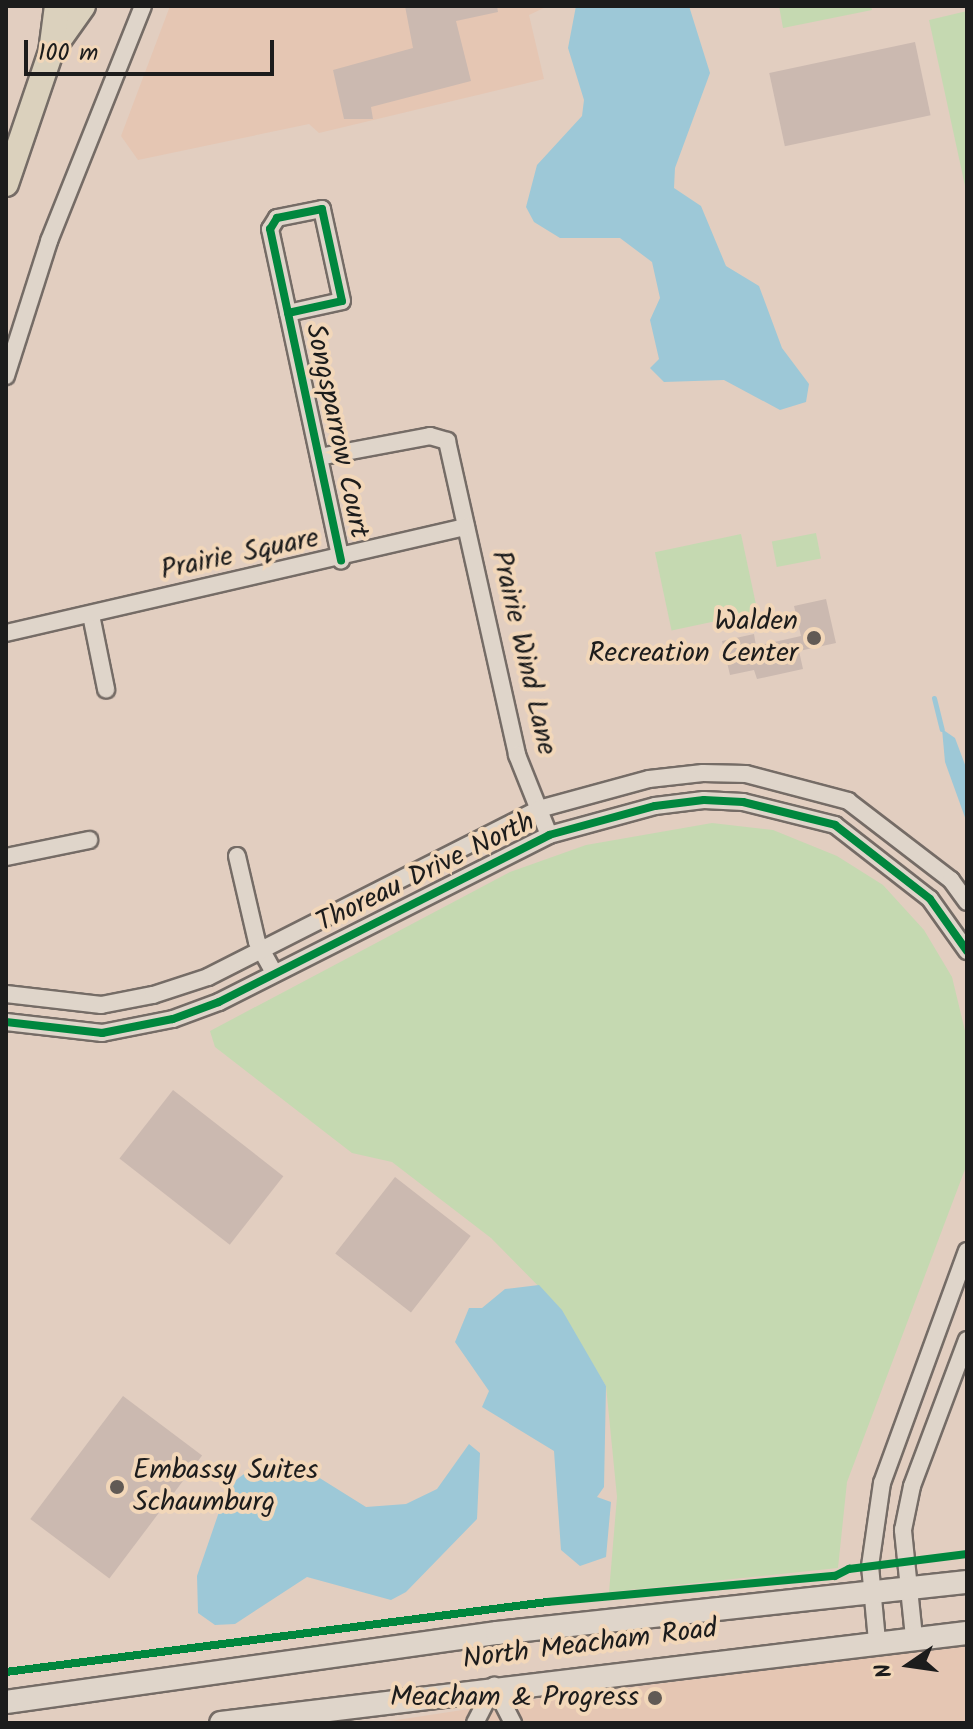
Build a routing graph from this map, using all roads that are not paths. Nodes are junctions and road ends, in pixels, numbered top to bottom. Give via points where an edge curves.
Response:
1 (57, 6) edge
2 (83, 6) edge
3 (143, 6) edge
4 (51, 52) junction
5 (6, 184) edge
6 (288, 313) junction
7 (6, 376) edge
8 (319, 457) junction
9 (466, 527) junction
10 (341, 560) junction
11 (91, 615) junction
12 (6, 633) edge
13 (106, 689) dead end
14 (539, 809) junction
15 (549, 835) junction
16 (89, 840) dead end
17 (237, 856) dead end
18 (6, 857) edge
19 (967, 902) edge
20 (261, 949) junction
21 (967, 951) edge
22 (274, 973) junction
23 (6, 994) edge
24 (6, 1022) edge
25 (967, 1251) edge
26 (967, 1340) edge
27 (967, 1582) edge
28 (907, 1588) junction
29 (872, 1592) junction
30 (967, 1633) edge
31 (914, 1637) junction
32 (877, 1641) junction
33 (494, 1686) junction
34 (6, 1702) edge
35 (221, 1723) edge
36 (475, 1723) edge
37 (513, 1723) edge

1 - 4 main road
2 - 4 main road
3 - 7 street via 49,241
4 - 5 main road
6 - 6 street, Songsparrow Court via 342,301 322,209 270,225
6 - 8 street, Songsparrow Court
8 - 9 street via 440,435 451,450
8 - 10 street, Songsparrow Court
9 - 10 street, Prairie Square
9 - 14 street, Prairie Wind Lane via 517,755
10 - 11 street, Prairie Square
11 - 12 street
11 - 13 street
14 - 15 street, Prairie Wind Lane
14 - 19 street, Thoreau Drive North via 649,779 746,774 848,801 951,880
14 - 20 street, Thoreau Drive North
15 - 21 street, Thoreau Drive North via 655,806 704,800 801,815 835,825 900,874 930,899
15 - 22 street, Thoreau Drive North
16 - 18 street
17 - 20 street
20 - 22 street
20 - 23 street, Thoreau Drive North via 208,977 101,1005
22 - 24 street, Thoreau Drive North via 173,1019 102,1033
25 - 29 street via 882,1483
26 - 28 street via 912,1486 903,1530
27 - 28 main road, North Meacham Road
28 - 29 main road, North Meacham Road
28 - 31 street
29 - 32 street
29 - 34 main road, North Meacham Road via 483,1635
30 - 31 main road, North Meacham Road
31 - 32 main road, North Meacham Road
32 - 33 main road, North Meacham Road
33 - 35 main road, North Meacham Road
33 - 36 street
33 - 37 street

